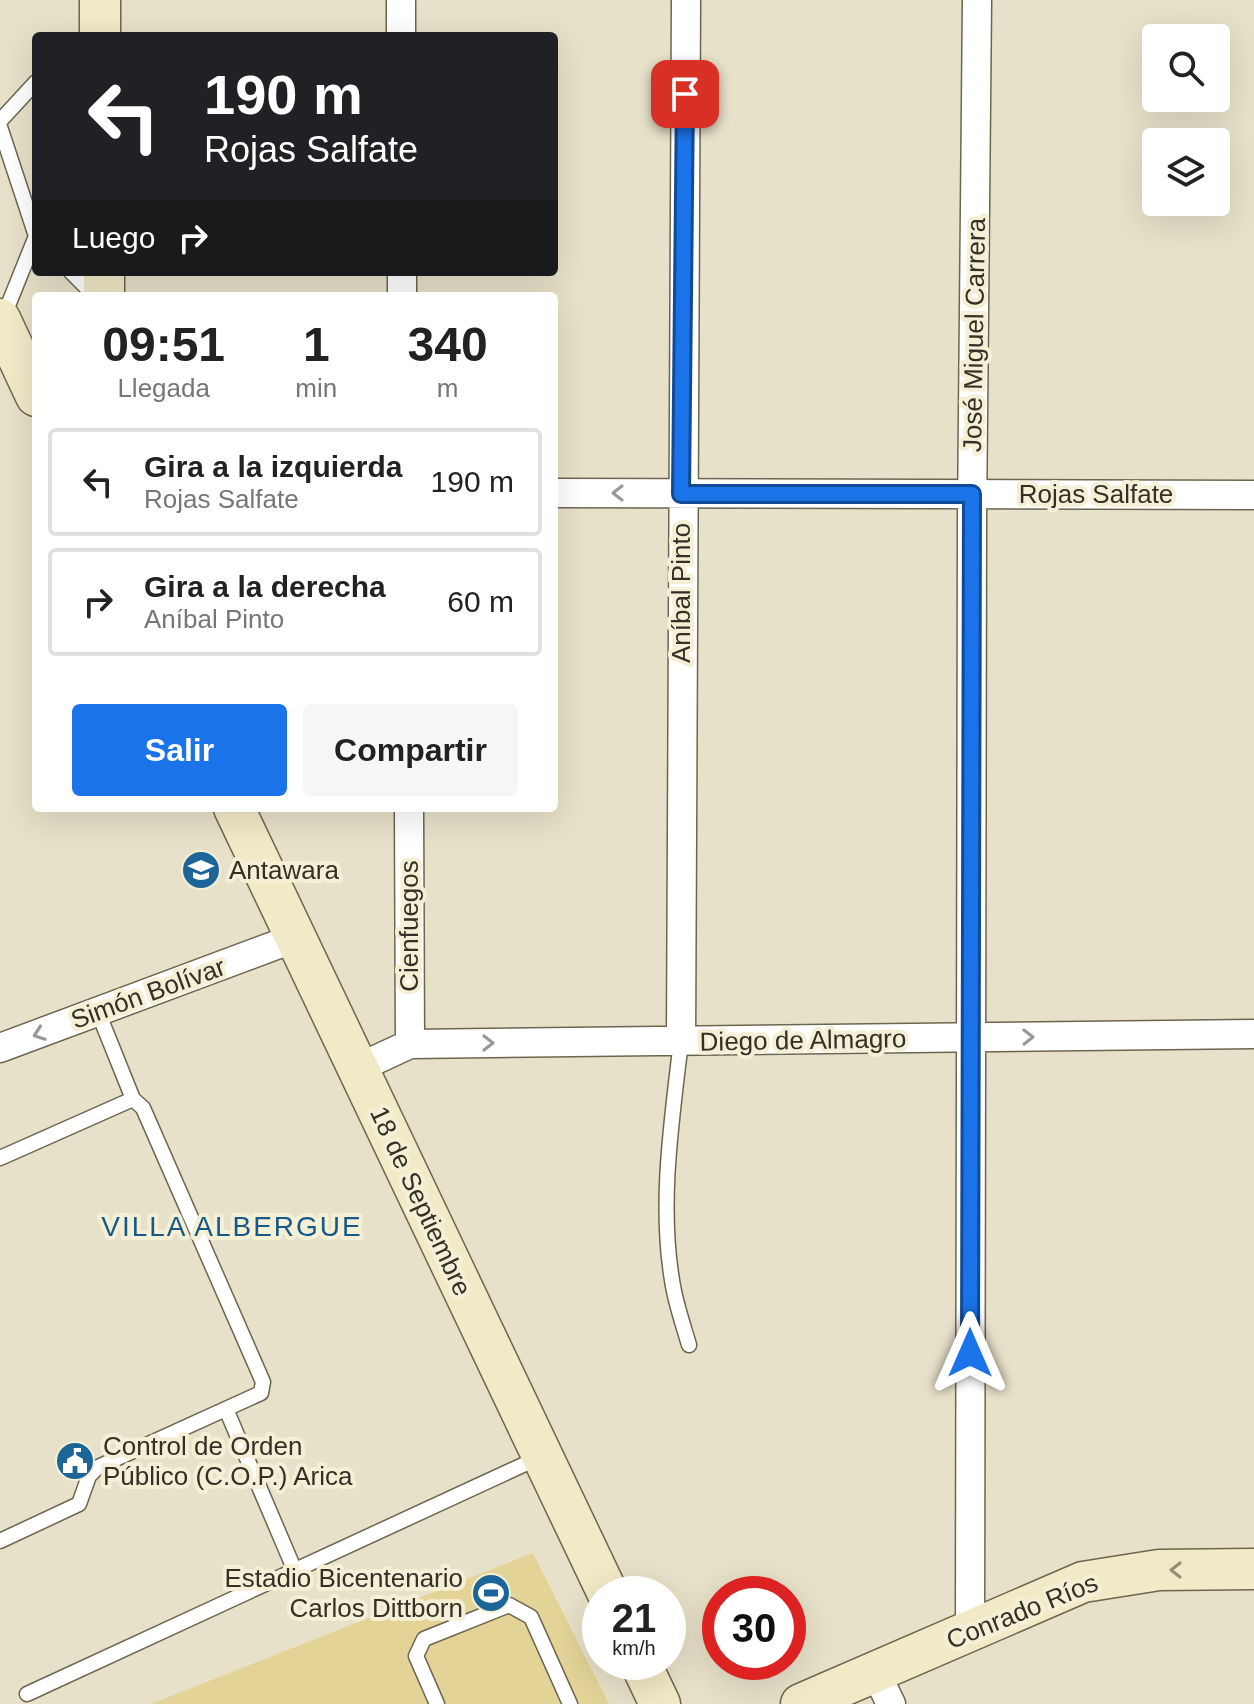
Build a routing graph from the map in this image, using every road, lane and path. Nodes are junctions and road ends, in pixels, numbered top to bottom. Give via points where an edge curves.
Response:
1 (401, 0) edge
2 (686, 0) edge
3 (977, 0) edge
4 (401, 32) edge
5 (32, 86) edge
6 (0, 121) edge
7 (0, 127) edge
8 (32, 224) edge
9 (32, 246) edge
10 (75, 276) edge
11 (91, 292) edge
12 (1, 320) edge
13 (20, 385) edge
14 (558, 493) edge
15 (681, 494) junction
16 (972, 494) junction
17 (1254, 495) edge
18 (236, 812) edge
19 (409, 812) edge
20 (295, 938) junction
21 (98, 1012) junction
22 (1254, 1034) edge
23 (970, 1038) junction
24 (681, 1041) junction
25 (410, 1044) junction
26 (0, 1048) edge
27 (358, 1068) junction
28 (133, 1099) junction
29 (0, 1158) edge
30 (689, 1345) dead end
31 (226, 1409) junction
32 (542, 1456) junction
33 (0, 1541) edge
34 (1254, 1569) edge
35 (295, 1571) junction
36 (599, 1576) edge
37 (970, 1630) junction
38 (649, 1680) edge
39 (883, 1688) edge
40 (27, 1694) dead end
41 (437, 1704) edge
42 (570, 1704) edge
43 (660, 1704) edge
44 (801, 1704) edge

1 - 4 street
2 - 15 street, Aníbal Pinto
3 - 16 street, José Miguel Carrera
5 - 6 lane
7 - 8 lane
9 - 12 lane
10 - 11 lane
12 - 13 main road
15 -> 14 street, Rojas Salfate
15 - 16 street, Rojas Salfate
15 - 24 street, Aníbal Pinto
16 - 17 street, Rojas Salfate
16 - 23 street, José Miguel Carrera
18 - 20 main road, 18 de Septiembre
19 - 25 street, Cienfuegos
20 - 21 street, Simón Bolívar
20 - 27 main road, 18 de Septiembre
21 -> 26 street, Simón Bolívar
21 - 28 lane
23 -> 22 street, Diego de Almagro
23 - 24 street, Diego de Almagro
23 - 37 street, José Miguel Carrera
25 -> 24 street, Diego de Almagro
24 - 30 lane via 671,1129 668,1234 672,1282
25 - 27 street, Diego de Almagro
27 - 32 main road, 18 de Septiembre
28 - 29 lane
28 - 31 lane via 143,1108 263,1382 261,1393
31 - 33 lane via 98,1467 79,1504
31 - 35 lane
32 - 35 lane
32 - 36 main road, 18 de Septiembre
34 -> 37 main road, Conrado Ríos via 1159,1570 1105,1577 1053,1593
35 - 40 lane
37 - 39 main road, Conrado Ríos
38 - 43 main road
39 - 44 main road, Conrado Ríos
41 - 42 lane via 416,1656 424,1639 509,1605 531,1617

